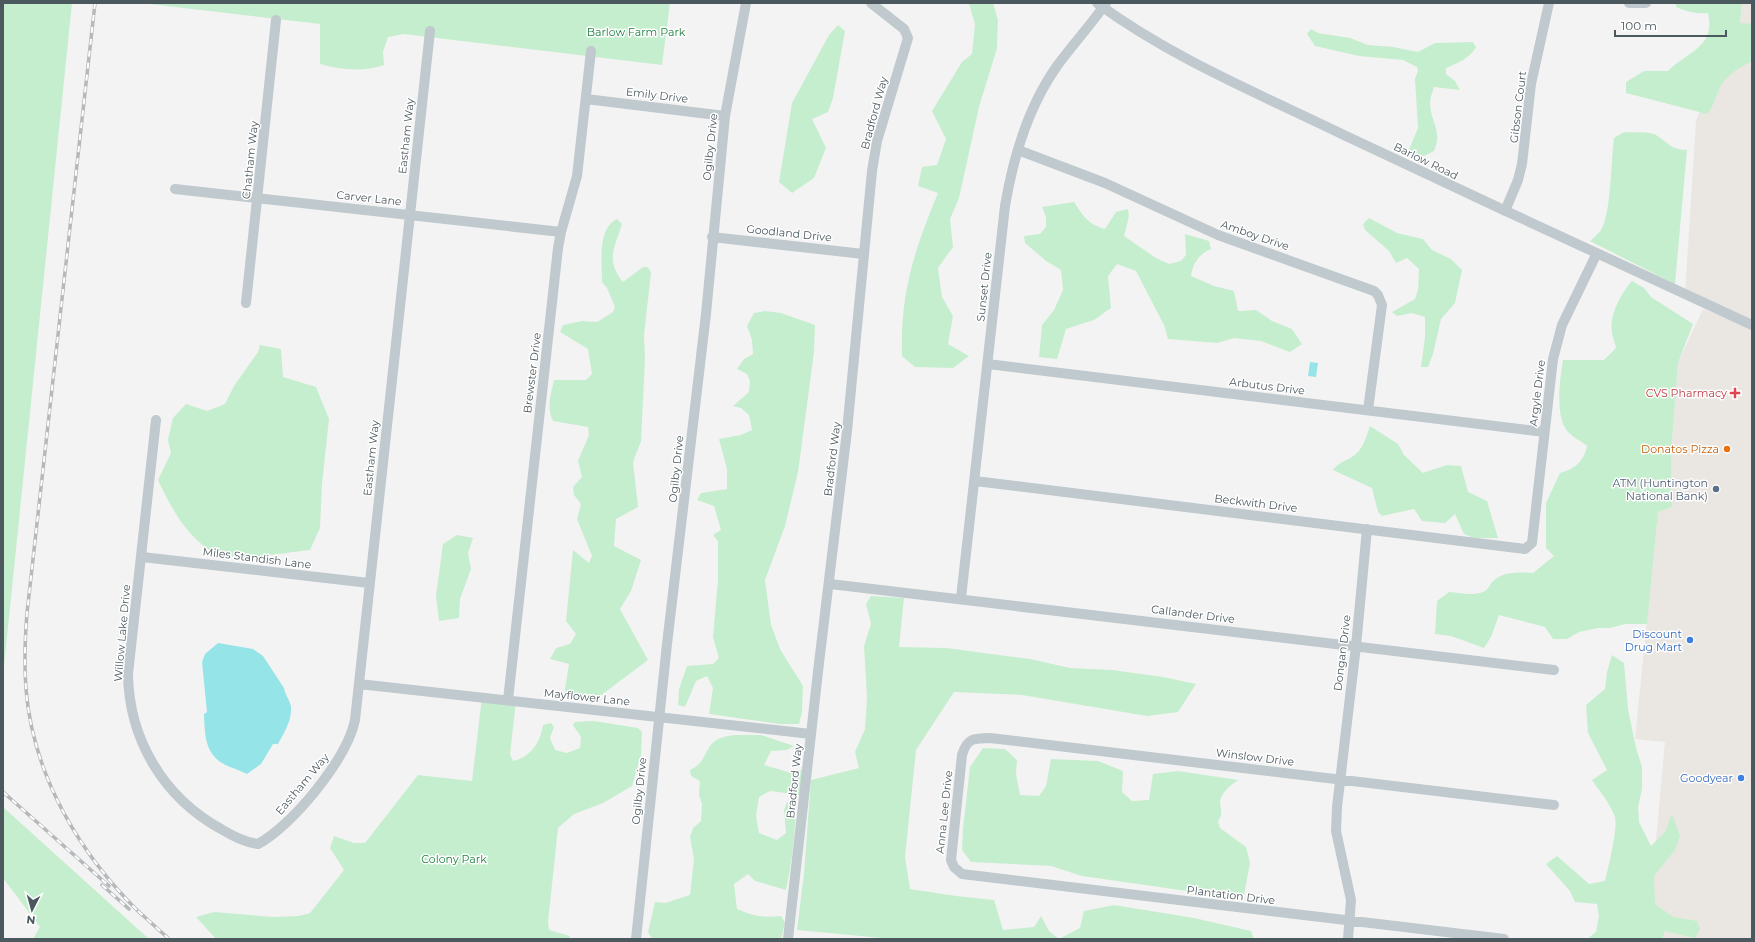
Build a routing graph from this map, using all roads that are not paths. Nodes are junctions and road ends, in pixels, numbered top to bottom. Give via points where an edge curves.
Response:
1 (746, 3) edge
2 (871, 3) edge
3 (1549, 3) edge
4 (1629, 3) edge
5 (1646, 3) edge
6 (1102, 4) edge
7 (276, 20) dead end
8 (430, 31) dead end
9 (591, 51) dead end
10 (586, 99) junction
11 (725, 116) junction
12 (1018, 150) junction
13 (175, 189) dead end
14 (258, 197) junction
15 (1505, 211) junction
16 (410, 215) junction
17 (561, 232) junction
18 (712, 237) junction
19 (1596, 253) junction
20 (863, 254) junction
21 (246, 303) dead end
22 (1752, 325) edge
23 (988, 364) junction
24 (1368, 410) junction
25 (156, 420) dead end
26 (1544, 432) junction
27 (975, 481) junction
28 (1367, 529) junction
29 (1532, 544) joint
30 (142, 557) junction
31 (368, 583) junction
32 (830, 584) junction
33 (962, 598) junction
34 (1356, 646) junction
35 (1554, 670) dead end
36 (359, 684) junction
37 (508, 700) junction
38 (659, 717) junction
39 (811, 734) junction
40 (962, 755) joint
41 (1340, 780) junction
42 (1554, 805) dead end
43 (250, 843) joint
44 (957, 871) joint
45 (1350, 920) junction
46 (636, 939) edge
47 (788, 939) edge
48 (1348, 939) edge
49 (1504, 939) edge

1 - 11 street, Ogilby Drive
2 - 20 street, Bradford Way via 904,29 908,38 877,141
3 - 15 street, Gibson Court via 1531,84 1522,164
4 - 5 street
6 - 12 street, Sunset Drive via 1056,68 1025,128
6 - 15 street, Barlow Road via 1192,62
7 - 14 street, Chatham Way
8 - 16 street, Eastham Way
9 - 10 street, Brewster Drive
10 - 11 street, Emily Drive
10 - 17 street, Brewster Drive via 577,176
11 - 18 street, Ogilby Drive
12 - 23 street, Sunset Drive via 1005,206
12 - 24 street, Amboy Drive via 1105,183 1218,235 1374,291 1382,305
13 - 14 street, Carver Lane
14 - 16 street, Carver Lane
14 - 21 street, Chatham Way
15 - 19 street, Barlow Road
16 - 17 street, Carver Lane
16 - 31 street, Eastham Way
17 - 37 street, Brewster Drive
18 - 20 street, Goodland Drive
18 - 38 street, Ogilby Drive via 706,314
19 - 22 street, Barlow Road
19 - 26 street, Argyle Drive via 1556,342
20 - 32 street, Bradford Way via 859,328
23 - 24 street, Arbutus Drive
23 - 27 street, Sunset Drive
24 - 26 street, Arbutus Drive
25 - 30 street, Willow Lake Drive
26 - 29 street, Argyle Drive
27 - 28 street, Beckwith Drive
27 - 33 street, Sunset Drive
28 - 29 street, Beckwith Drive via 1520,550 1525,550
28 - 34 street, Dongan Drive
30 - 31 street, Miles Standish Lane
30 - 43 street, Willow Lake Drive via 128,674 131,711 138,736 148,756 172,791 192,810 214,825
31 - 36 street, Eastham Way
32 - 33 street, Callander Drive
32 - 39 street, Bradford Way
33 - 34 street, Callander Drive
34 - 35 street, Callander Drive
34 - 41 street, Dongan Drive
36 - 37 street, Mayflower Lane
36 - 43 street, Eastham Way via 353,729 339,759 282,827 264,841 258,844
37 - 38 street, Mayflower Lane
38 - 39 street, Mayflower Lane
38 - 46 street, Ogilby Drive
39 - 47 street, Bradford Way
40 - 41 street, Winslow Drive via 965,745 970,740 990,738
40 - 44 street, Anna Lee Drive via 951,851 951,860
41 - 42 street, Winslow Drive
41 - 45 street, Dongan Drive via 1336,831 1350,895
44 - 45 street, Plantation Drive via 977,877
45 - 48 street, Dongan Drive
45 - 49 street, Plantation Drive

